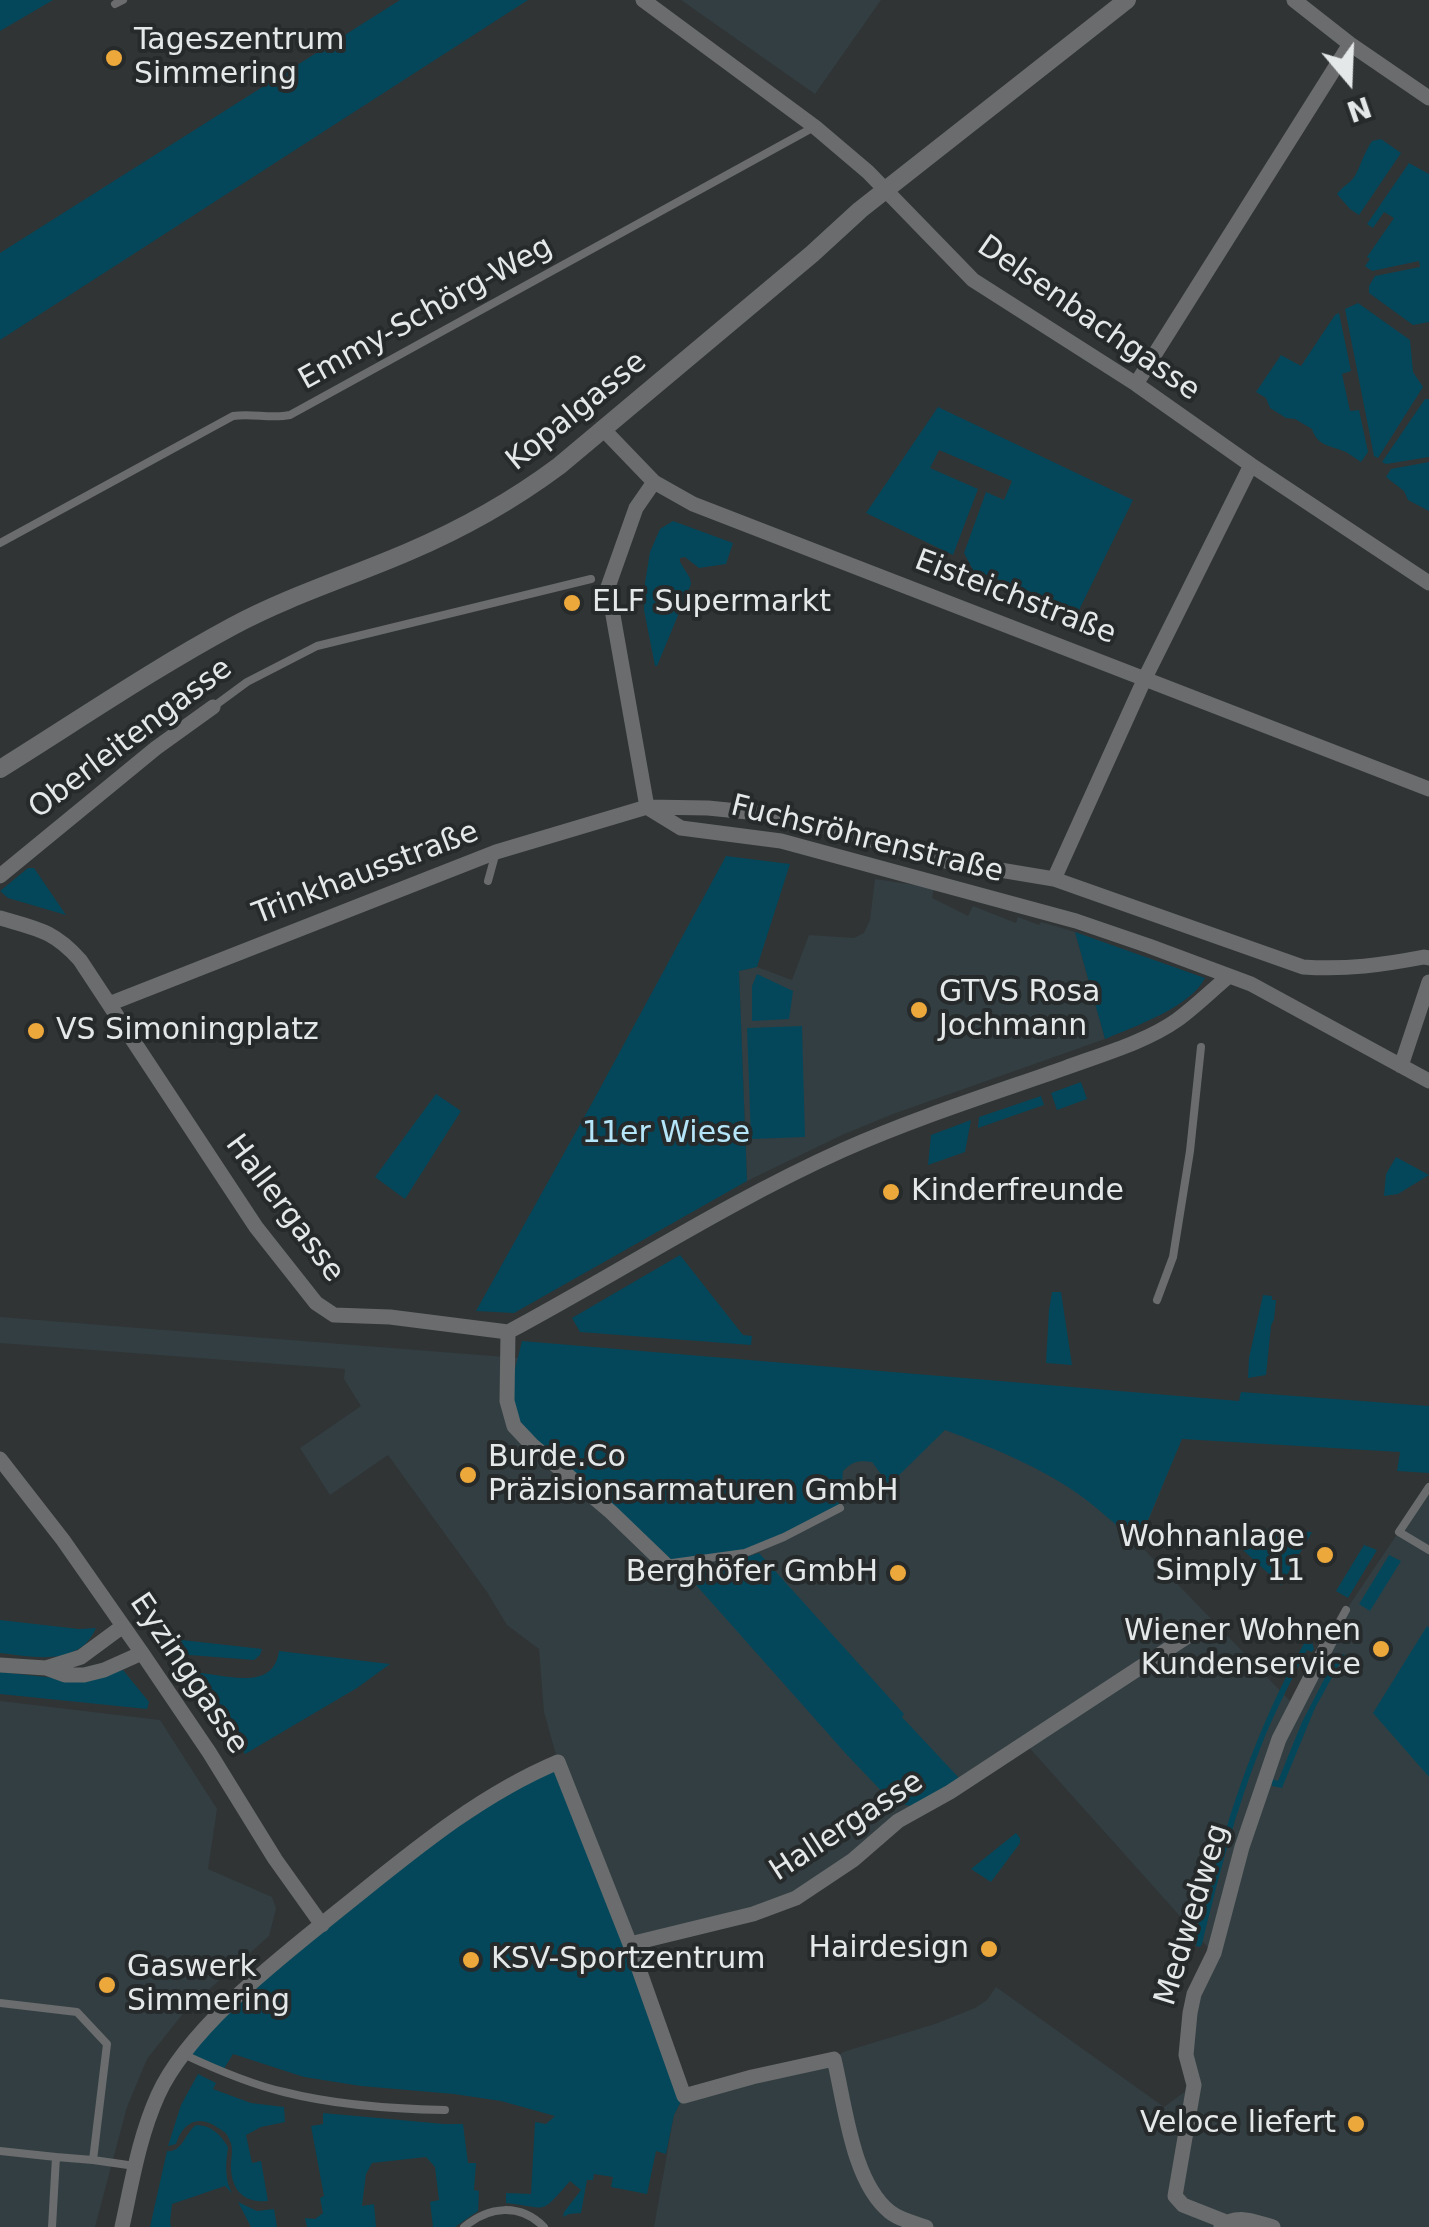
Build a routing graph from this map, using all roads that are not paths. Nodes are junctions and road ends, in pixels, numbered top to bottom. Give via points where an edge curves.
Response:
1 (643, 0) edge
2 (1127, 0) edge
3 (1294, 0) edge
4 (1350, 44) junction
5 (1429, 98) edge
6 (815, 127) junction
7 (886, 190) junction
8 (1136, 384) junction
9 (602, 428) junction
10 (1251, 465) junction
11 (654, 482) junction
12 (0, 543) edge
13 (592, 580) dead end
14 (1429, 582) edge
15 (1145, 678) junction
16 (212, 707) joint
17 (0, 769) edge
18 (1429, 790) edge
19 (647, 807) junction
20 (496, 852) junction
21 (0, 876) edge
22 (1054, 879) junction
23 (488, 882) dead end
24 (0, 918) edge
25 (1429, 958) edge
26 (1229, 976) junction
27 (1429, 982) edge
28 (109, 1004) junction
29 (1201, 1047) dead end
30 (1401, 1066) junction
31 (1429, 1082) edge
32 (1156, 1300) dead end
33 (508, 1332) junction
34 (3, 1466) edge
35 (1429, 1488) edge
36 (840, 1508) dead end
37 (1429, 1550) edge
38 (665, 1564) joint
39 (1346, 1610) dead end
40 (124, 1626) junction
41 (1334, 1630) joint
42 (1188, 1636) dead end
43 (142, 1653) junction
44 (0, 1664) edge
45 (46, 1668) junction
46 (322, 1924) junction
47 (630, 1944) junction
48 (0, 2003) edge
49 (183, 2054) junction
50 (445, 2110) dead end
51 (0, 2152) edge
52 (56, 2157) junction
53 (93, 2160) junction
54 (134, 2166) junction
55 (900, 2224) edge
56 (1224, 2225) edge
57 (52, 2227) edge
58 (122, 2227) edge
59 (464, 2227) edge
60 (544, 2227) edge
61 (926, 2227) edge
62 (1273, 2227) edge

1 - 6 street, Delsenbachgasse
2 - 7 street, Kopalgasse
3 - 4 street
4 - 5 street
4 - 8 street
6 - 7 street, Delsenbachgasse
6 - 12 lane, Emmy-Schörg-Weg via 290,415 232,416
7 - 8 street, Delsenbachgasse via 974,280
7 - 9 street, Kopalgasse
8 - 10 street, Delsenbachgasse
9 - 11 street, Eisteichstraße
9 - 17 street, Kopalgasse via 479,519 233,626
10 - 14 street, Delsenbachgasse
10 - 15 street
11 - 15 street, Eisteichstraße via 693,504
11 - 19 street via 636,508 608,586
13 - 16 lane, Oberleitengasse via 317,646
15 - 18 street, Eisteichstraße
15 - 22 street
16 - 21 street, Oberleitengasse
19 - 20 street, Trinkhausstraße
19 - 22 street, Fuchsröhrenstraße via 768,814 940,860
19 - 26 street, Fuchsröhrenstraße via 681,828 781,841 1076,921
20 - 23 lane
20 - 28 street, Trinkhausstraße
22 - 25 street, Fuchsröhrenstraße via 1303,967 1341,970
24 - 28 street, Hallergasse via 64,942
26 - 30 street, Fuchsröhrenstraße
26 - 33 street via 1176,1022 843,1150 718,1212
27 - 30 street
28 - 33 street, Hallergasse via 256,1227 316,1303 334,1315
29 - 32 lane via 1172,1257
30 - 31 street, Fuchsröhrenstraße
33 - 38 street via 507,1401 514,1426
34 - 40 street, Eyzinggasse
35 - 37 lane via 1398,1532
36 - 38 lane via 745,1553
39 - 41 lane, Medwedweg
40 - 43 street, Eyzinggasse
40 - 45 street via 81,1657
41 - 56 street, Medwedweg via 1279,1738 1190,2013 1186,2056 1194,2085 1175,2196
42 - 47 street, Hallergasse via 898,1821 796,1898
43 - 45 street via 84,1675
43 - 46 street, Eyzinggasse
44 - 45 street
46 - 47 street via 476,1805 558,1762
46 - 49 street
47 - 55 street via 684,2096 834,2059 866,2183
48 - 53 lane via 76,2012 107,2044
49 - 50 lane via 284,2092
49 - 54 street via 158,2094
51 - 52 lane
52 - 53 lane
52 - 57 lane
53 - 54 lane
54 - 58 street
55 - 61 street
56 - 62 street via 1238,2218
59 - 60 lane via 476,2216 506,2210

